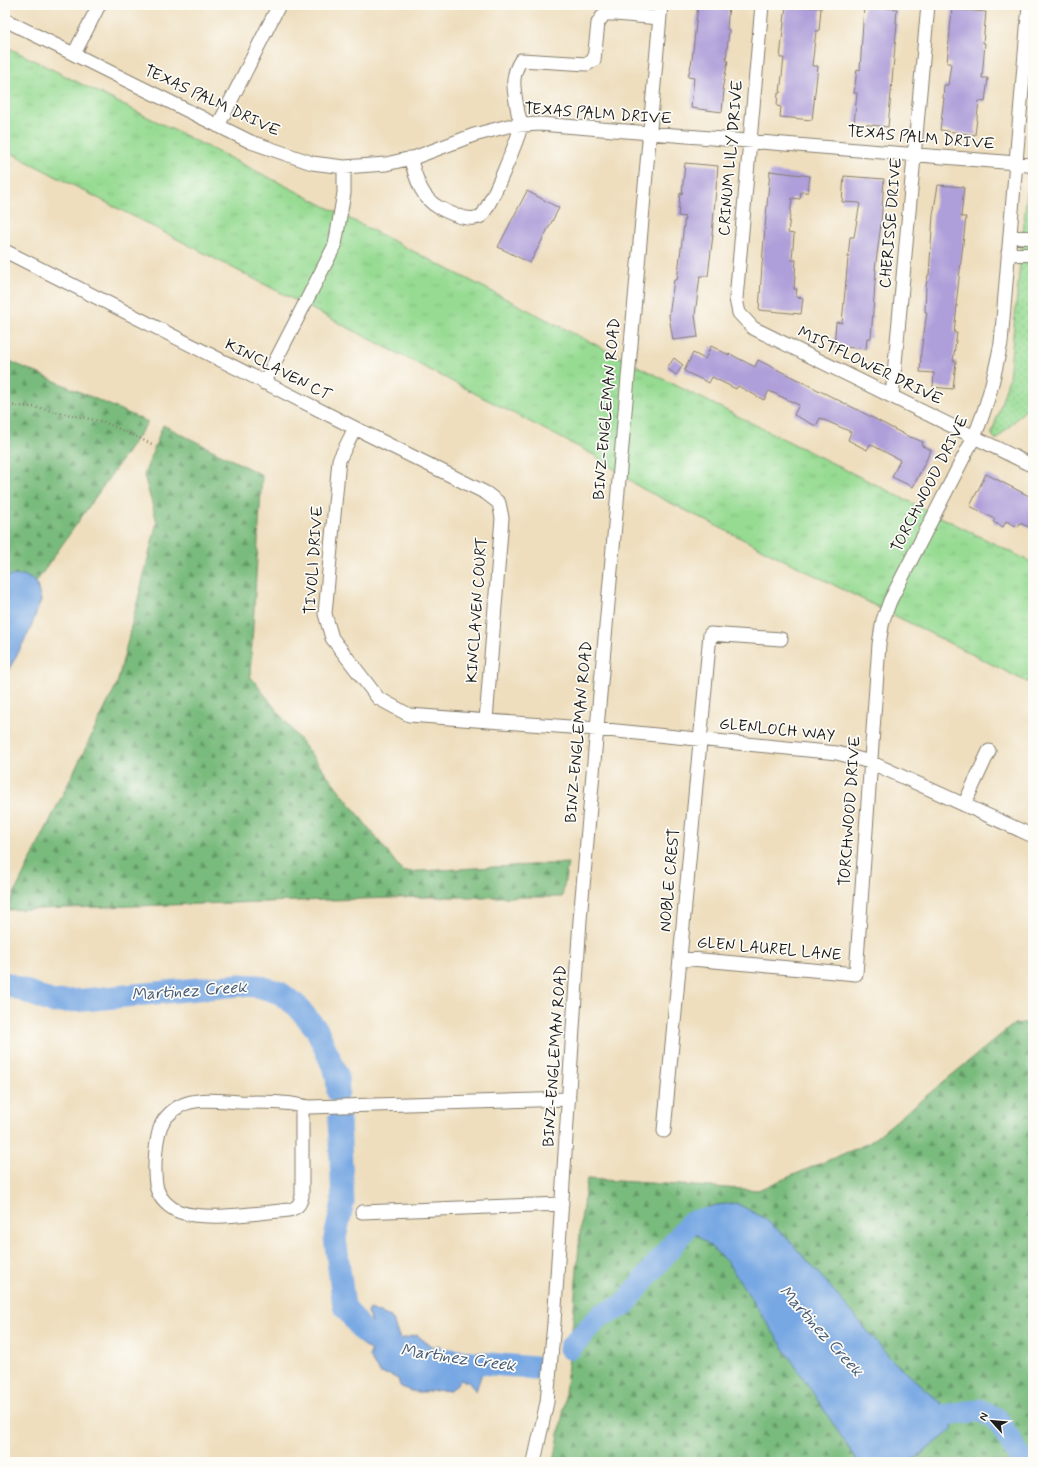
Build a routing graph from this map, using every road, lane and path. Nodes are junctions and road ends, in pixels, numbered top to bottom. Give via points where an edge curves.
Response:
1 (99, 5) edge
2 (278, 5) edge
3 (661, 5) edge
4 (762, 5) edge
5 (928, 5) edge
6 (1029, 5) edge
7 (659, 18) junction
8 (5, 20) edge
9 (74, 54) junction
10 (521, 125) junction
11 (218, 126) junction
12 (649, 134) junction
13 (750, 141) junction
14 (915, 155) junction
15 (410, 158) junction
16 (1016, 163) junction
17 (1033, 166) edge
18 (344, 167) junction
19 (1010, 236) junction
20 (1033, 238) edge
21 (5, 251) edge
22 (1008, 253) junction
23 (1033, 255) edge
24 (739, 313) joint
25 (264, 383) junction
26 (892, 396) junction
27 (5, 405) edge
28 (355, 428) junction
29 (974, 437) junction
30 (154, 445) dead end
31 (1033, 466) edge
32 (499, 503) joint
33 (781, 639) dead end
34 (486, 720) junction
35 (597, 729) junction
36 (700, 739) junction
37 (989, 751) dead end
38 (870, 762) junction
39 (964, 805) junction
40 (1033, 836) edge
41 (680, 958) junction
42 (856, 974) joint
43 (569, 1099) junction
44 (302, 1106) junction
45 (664, 1131) dead end
46 (562, 1204) junction
47 (362, 1212) dead end
48 (534, 1462) edge

1 - 9 street
2 - 11 street
3 - 7 street, BINZ-ENGLEMAN ROAD
4 - 13 street, CRINUM LILY DRIVE
5 - 14 street, CHERISSE DRIVE
6 - 16 street, TORCHWOOD DRIVE
7 - 10 street via 604,14 598,23 594,60 587,64 521,60 515,69 513,84
7 - 12 street, BINZ-ENGLEMAN ROAD
8 - 9 street, TEXAS PALM DRIVE
9 - 11 street, TEXAS PALM DRIVE
10 - 12 street, TEXAS PALM DRIVE via 540,124
10 - 15 street, TEXAS PALM DRIVE via 474,135
10 - 15 street via 500,182 482,216 471,219 436,207 424,195
11 - 18 street, TEXAS PALM DRIVE via 251,142 312,163
12 - 13 street, TEXAS PALM DRIVE
12 - 35 street, BINZ-ENGLEMAN ROAD
13 - 14 street, TEXAS PALM DRIVE
13 - 24 street, CRINUM LILY DRIVE via 736,299
14 - 16 street, TEXAS PALM DRIVE
14 - 26 street, CHERISSE DRIVE
15 - 18 street, TEXAS PALM DRIVE via 386,164
16 - 17 street, TEXAS PALM DRIVE
16 - 19 street, TORCHWOOD DRIVE
18 - 25 street via 344,193 335,245
19 - 20 street
19 - 22 street, TORCHWOOD DRIVE
21 - 25 street, KINCLAVEN CT
22 - 23 street
22 - 29 street, TORCHWOOD DRIVE via 1001,343 993,384
24 - 26 street, MISTFLOWER DRIVE via 753,328
25 - 28 street, KINCLAVEN CT
26 - 29 street, MISTFLOWER DRIVE
27 - 30 path via 33,407 104,422
28 - 32 street, KINCLAVEN CT via 486,493
28 - 34 street, TIVOLI DRIVE via 339,460 325,614 332,638 378,698 403,712 409,715
29 - 31 street, MISTFLOWER DRIVE
29 - 38 street, TORCHWOOD DRIVE via 890,600 883,620
32 - 34 street, KINCLAVEN COURT via 502,518
33 - 36 street, NOBLE CREST via 710,634
34 - 35 street, TIVOLI DRIVE
35 - 36 street, GLENLOCH WAY
35 - 43 street, BINZ-ENGLEMAN ROAD via 580,920
36 - 38 street, GLENLOCH WAY via 837,753
36 - 41 street, NOBLE CREST
37 - 39 street
38 - 39 street, GLENLOCH WAY
38 - 42 street, TORCHWOOD DRIVE
39 - 40 street, GLENLOCH WAY
41 - 42 street, GLEN LAUREL LANE
41 - 45 street, NOBLE CREST
43 - 44 street via 309,1108
43 - 46 street, BINZ-ENGLEMAN ROAD
44 - 44 street via 284,1103 198,1101 180,1105 163,1121 157,1137 157,1188 162,1198 179,1212 207,1216 296,1208 302,1196
46 - 47 street
46 - 48 street, BINZ-ENGLEMAN ROAD via 547,1402

